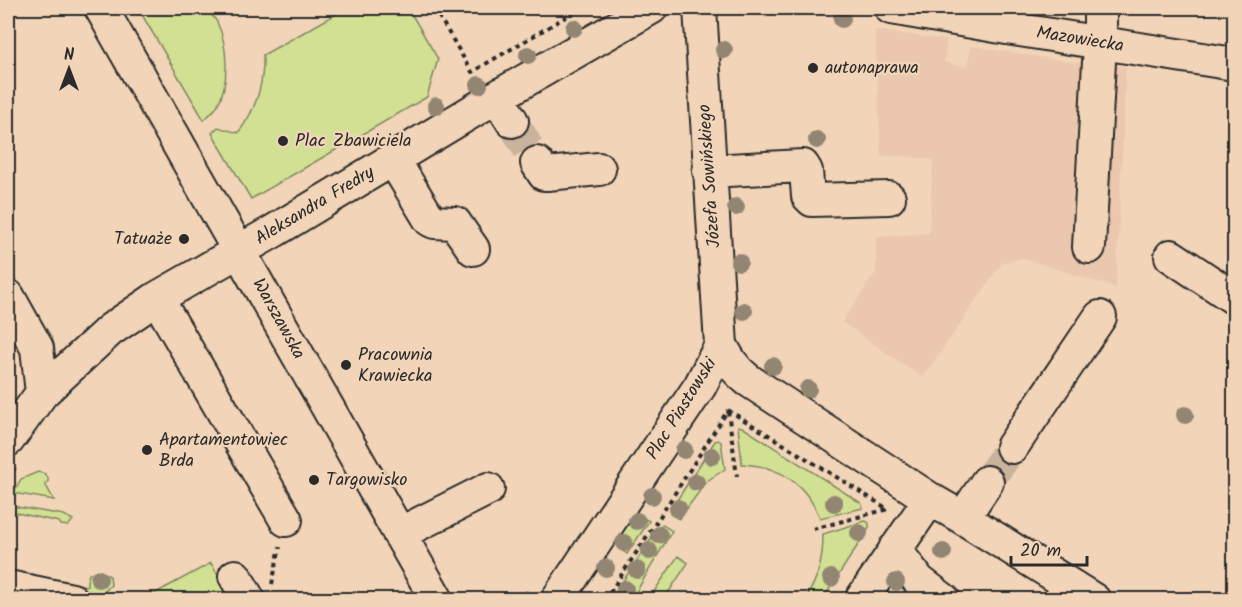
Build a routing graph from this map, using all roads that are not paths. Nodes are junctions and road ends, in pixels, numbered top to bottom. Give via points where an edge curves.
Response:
1 (101, 8) edge
2 (651, 8) edge
3 (700, 8) edge
4 (891, 8) edge
5 (1100, 8) edge
6 (1100, 43) junction
7 (1234, 64) edge
8 (537, 163) tunnel mouth
9 (599, 169) dead end
10 (709, 171) junction
11 (402, 174) dead end
12 (889, 198) dead end
13 (1089, 247) dead end
14 (473, 249) dead end
15 (240, 251) junction
16 (1171, 256) dead end
17 (8, 296) edge
18 (157, 298) junction
19 (1234, 298) edge
20 (1100, 317) dead end
21 (721, 345) junction
22 (42, 393) junction
23 (8, 440) edge
24 (1012, 447) tunnel mouth
25 (987, 482) tunnel mouth
26 (488, 489) dead end
27 (930, 499) junction
28 (963, 518) junction
29 (286, 520) road end
30 (399, 534) junction
31 (895, 549) junction
32 (8, 587) edge
33 (545, 594) edge
34 (72, 600) edge
35 (437, 600) edge
36 (861, 600) edge
37 (944, 600) edge
38 (1094, 600) edge

1 - 15 street, Warszawska
2 - 15 street, Aleksandra Fredry
3 - 10 street, Józefa Sowińskiego
4 - 6 street, Mazowiecka
5 - 6 street
6 - 7 street, Mazowiecka
6 - 13 street
8 - 9 street via 544,174
10 - 12 street via 803,166 812,200
10 - 21 street, Józefa Sowińskiego
11 - 14 street via 430,220 455,223
15 - 18 street, Aleksandra Fredry
15 - 30 street, Warszawska
16 - 19 street
17 - 22 street via 37,348
18 - 22 street, Aleksandra Fredry via 110,330
18 - 29 street
20 - 24 street
21 - 27 street, Plac Piastowski via 736,371 748,380
21 - 33 street, Plac Piastowski via 700,386
22 - 23 street, Aleksandra Fredry
25 - 28 street
26 - 30 street
27 - 28 street, Plac Piastowski
27 - 31 street
28 - 38 street, Plac Piastowski
30 - 35 street, Warszawska
31 - 36 street
31 - 37 street via 919,581
32 - 34 street

